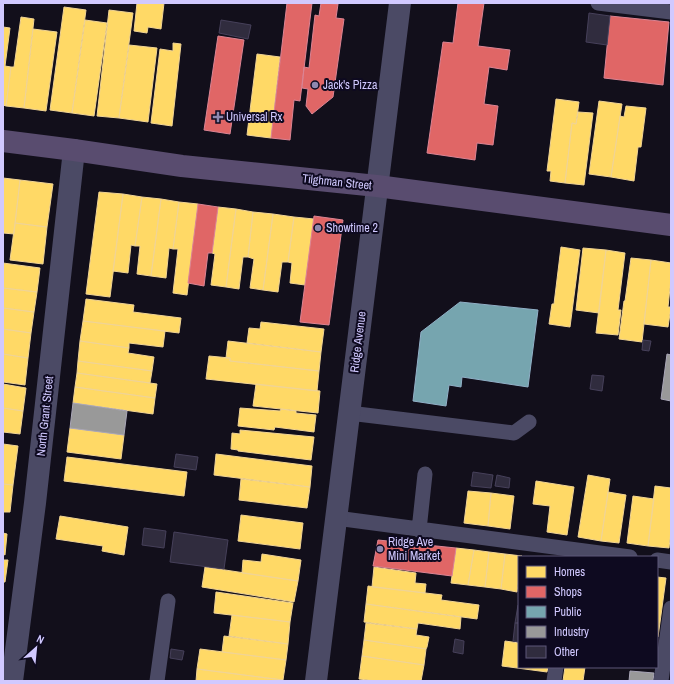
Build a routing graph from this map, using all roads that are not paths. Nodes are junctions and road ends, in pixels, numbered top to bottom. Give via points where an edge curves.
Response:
1 (400, 3) edge
2 (598, 3) edge
3 (671, 12) edge
4 (3, 141) edge
5 (74, 150) junction
6 (377, 186) junction
7 (671, 225) edge
8 (349, 413) junction
9 (528, 422) dead end
10 (424, 474) dead end
11 (336, 518) junction
12 (418, 530) junction
13 (570, 553) edge
14 (615, 556) edge
15 (658, 560) edge
16 (671, 562) edge
17 (168, 601) dead end
18 (671, 608) edge
19 (556, 668) edge
20 (12, 681) edge
21 (157, 681) edge
22 (316, 681) edge
23 (554, 681) edge
24 (662, 681) edge

1 - 6 street, Ridge Avenue
2 - 3 lane
4 - 5 main road, Tilghman Street
5 - 6 main road, Tilghman Street via 182,166
5 - 20 street, North Grant Street via 35,504
6 - 7 main road, Tilghman Street
6 - 8 street, Ridge Avenue
8 - 9 lane via 514,433
8 - 11 street, Ridge Avenue
10 - 12 lane
11 - 12 lane
11 - 22 street, Ridge Avenue
12 - 13 lane
13 - 14 lane
15 - 16 lane
17 - 21 lane
18 - 24 lane
19 - 23 lane

